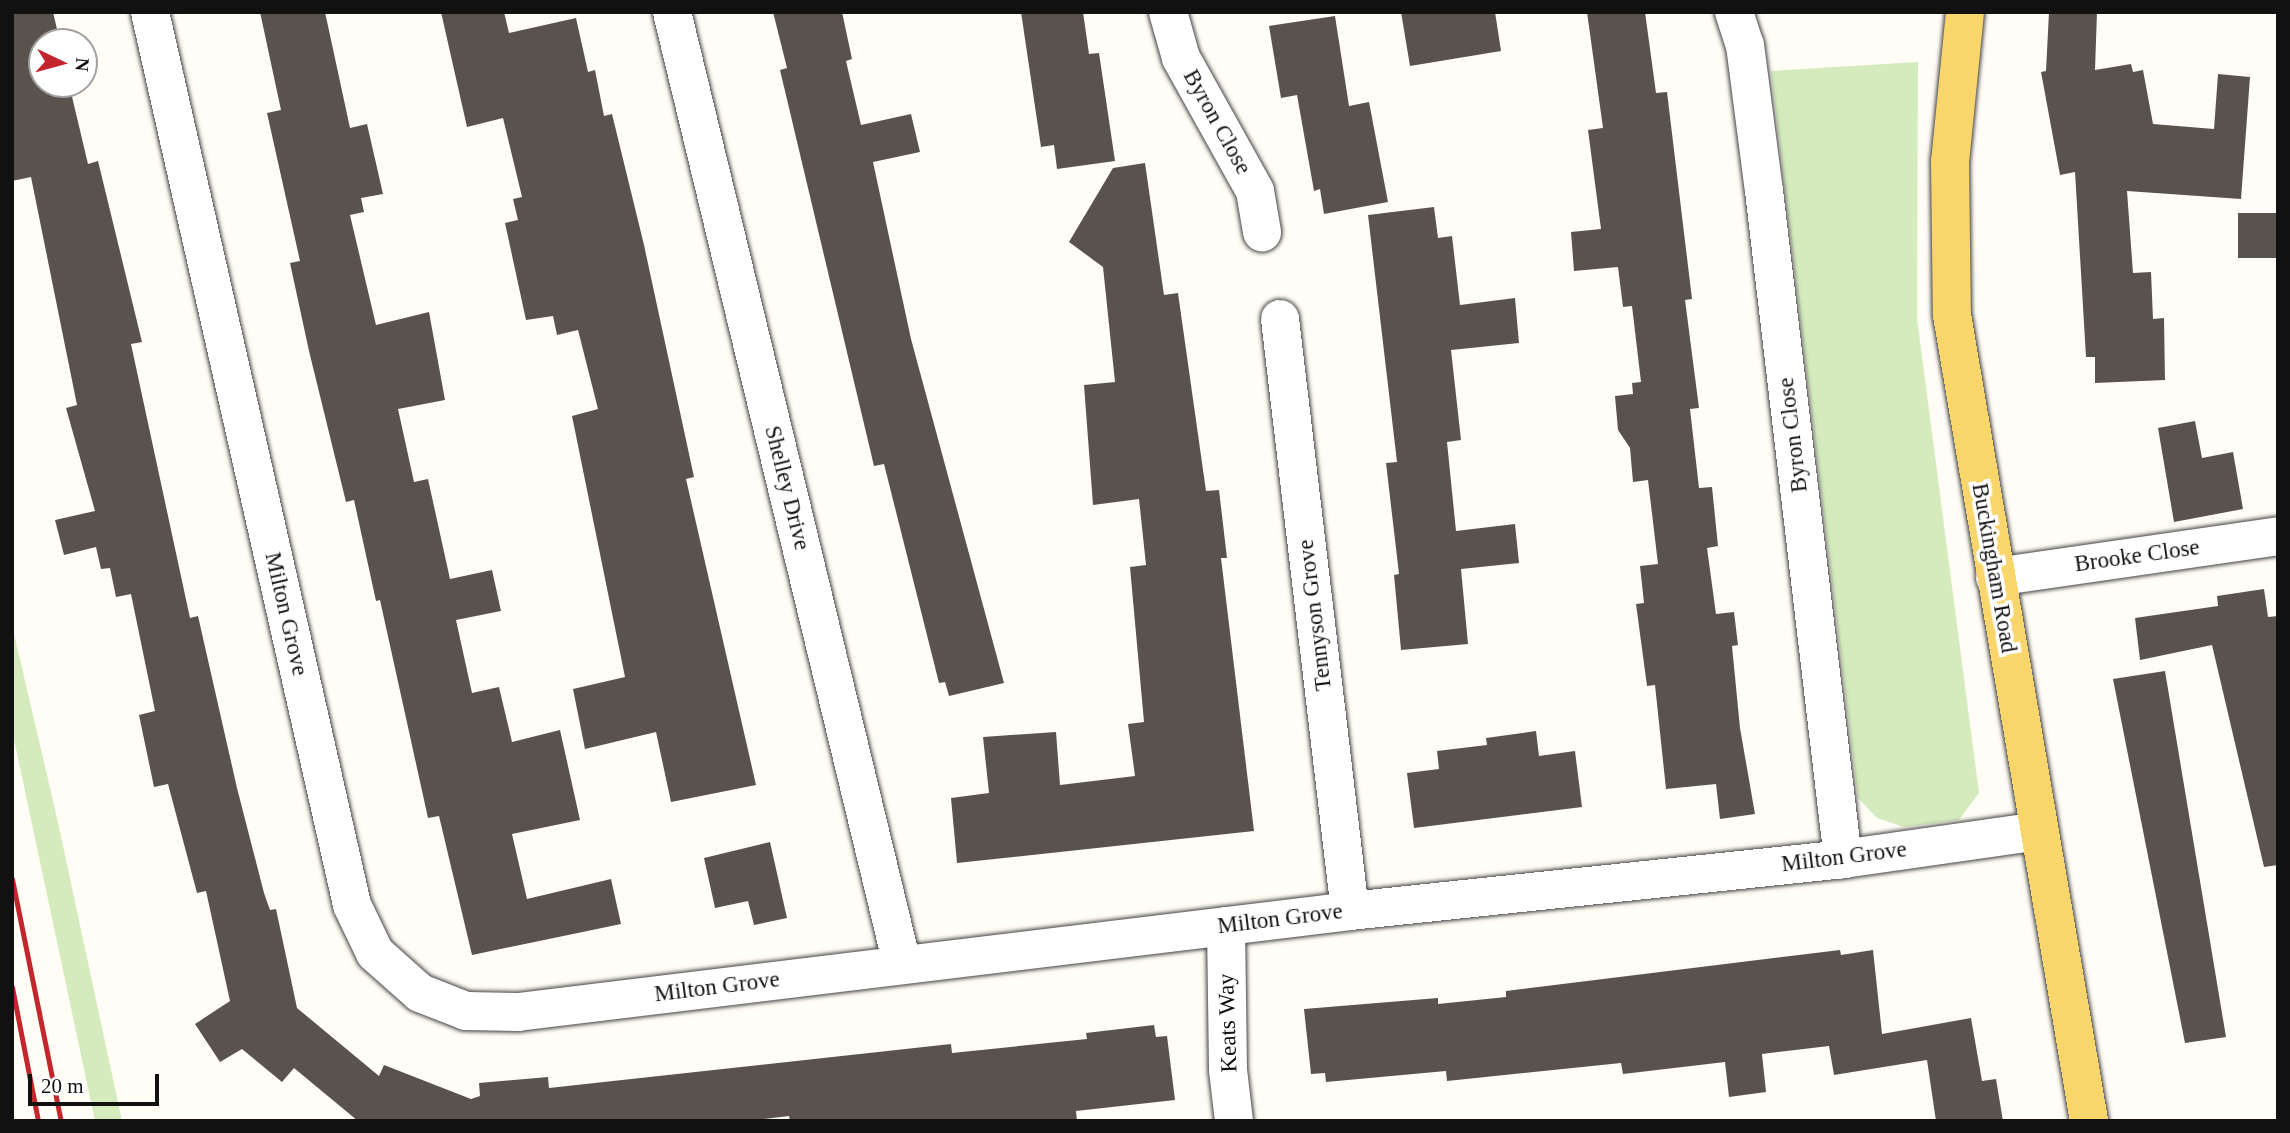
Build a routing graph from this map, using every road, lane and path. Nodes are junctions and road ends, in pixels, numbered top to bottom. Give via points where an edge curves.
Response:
1 (150, 12) edge
2 (672, 12) edge
3 (1168, 12) edge
4 (1734, 12) edge
5 (1965, 12) edge
6 (1262, 232) dead end
7 (1280, 319) dead end
8 (2278, 536) edge
9 (1995, 577) junction
10 (2039, 831) junction
11 (1843, 859) junction
12 (1350, 911) junction
13 (1226, 926) junction
14 (902, 964) junction
15 (1234, 1121) edge
16 (2089, 1121) edge

1 - 14 street, Milton Grove via 352,905 375,953 421,993 466,1011 518,1012
2 - 14 street, Shelley Drive
3 - 6 street, Byron Close via 1181,58 1255,191
4 - 11 street, Byron Close via 1745,45 1765,191
5 - 9 main road, Buckingham Road via 1950,161 1952,315
7 - 12 street, Tennyson Grove
8 - 9 street, Brooke Close
9 - 10 main road, Buckingham Road
10 - 11 street, Milton Grove
10 - 16 main road, Buckingham Road
11 - 12 street, Milton Grove
12 - 13 street, Milton Grove
13 - 14 street, Milton Grove
13 - 15 street, Keats Way via 1228,1070

